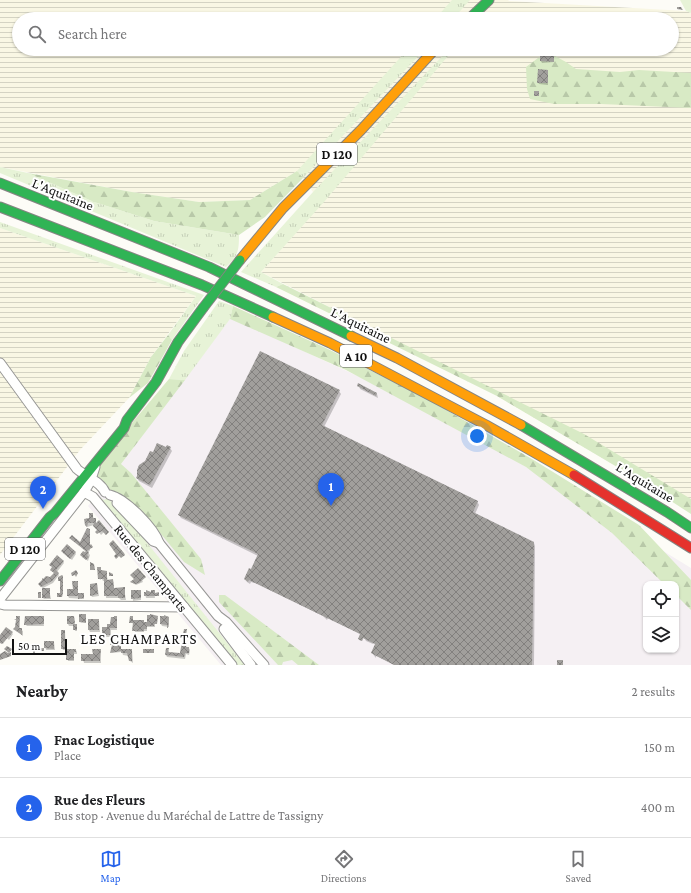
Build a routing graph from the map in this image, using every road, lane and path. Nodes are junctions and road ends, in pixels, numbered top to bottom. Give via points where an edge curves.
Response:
1 (479, 0) edge
2 (489, 0) edge
3 (468, 12) edge
4 (476, 12) edge
5 (430, 56) edge
6 (0, 183) edge
7 (0, 207) edge
8 (0, 363) edge
9 (127, 420) junction
10 (86, 475) junction
11 (74, 489) junction
12 (86, 490) junction
13 (107, 494) junction
14 (50, 516) junction
15 (691, 528) edge
16 (691, 548) edge
17 (0, 581) edge
18 (0, 599) edge
19 (0, 604) edge
20 (184, 607) junction
21 (218, 616) junction
22 (232, 665) edge
23 (251, 665) edge
24 (264, 665) edge

1 - 3 main road
2 - 4 main road
5 - 9 main road, D 120, bridge via 361,130 283,208 203,308 178,342 156,382
6 - 15 main road, L'Aquitaine / A 10 via 209,267 397,358 522,426
7 - 16 main road, A 10 via 202,285 330,343 566,470
8 - 10 street, Rue des Champarts via 77,469
9 - 10 main road, D 120 via 120,425
9 - 10 main road via 124,428
10 - 11 main road
10 - 12 street
10 - 13 street, Rue des Champarts
10 - 14 main road, D 120 via 51,510
11 - 12 street, Rue des Champarts via 79,487
11 - 14 main road
12 - 13 street, Rue des Champarts
12 - 18 street
12 - 20 street, Rue des Champarts
13 - 21 street, Rue des Champarts via 137,514
14 - 17 main road, D 120
19 - 20 street
20 - 22 street, Rue des Champarts
21 - 23 street, Rue des Champarts
21 - 24 street, Rue des Champarts

